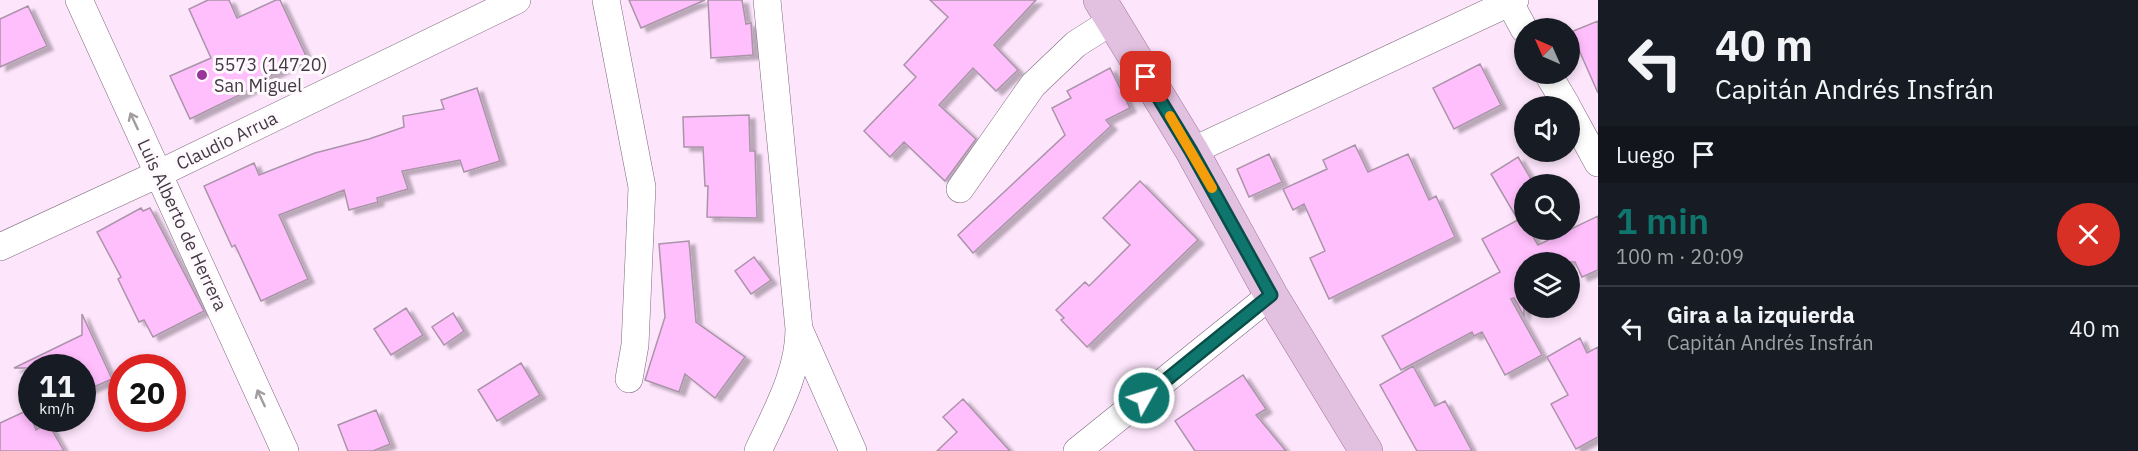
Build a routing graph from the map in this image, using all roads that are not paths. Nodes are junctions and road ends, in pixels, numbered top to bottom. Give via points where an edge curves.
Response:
1 (79, 0) edge
2 (517, 0) edge
3 (606, 0) edge
4 (767, 0) edge
5 (1512, 2) edge
6 (1106, 10) edge
7 (1519, 18) edge
8 (1580, 130) edge
9 (1191, 151) junction
10 (1598, 163) edge
11 (158, 174) junction
12 (960, 189) dead end
13 (0, 247) edge
14 (1271, 295) junction
15 (799, 329) junction
16 (629, 379) dead end
17 (285, 451) edge
18 (758, 451) edge
19 (853, 451) edge
20 (1077, 451) edge
21 (1366, 451) edge

11 -> 1 street, Luis Alberto de Herrera
2 - 11 street, Claudio Arrua
3 - 16 street via 642,187 635,345
4 - 15 street
5 - 7 street
5 - 9 street
6 - 9 main road
6 - 12 street via 1033,85
8 - 10 street
9 - 14 main road
11 - 13 street, Claudio Arrua
17 -> 11 street, Luis Alberto de Herrera
14 - 20 street
14 - 21 main road
15 - 18 street via 792,375
15 - 19 street

